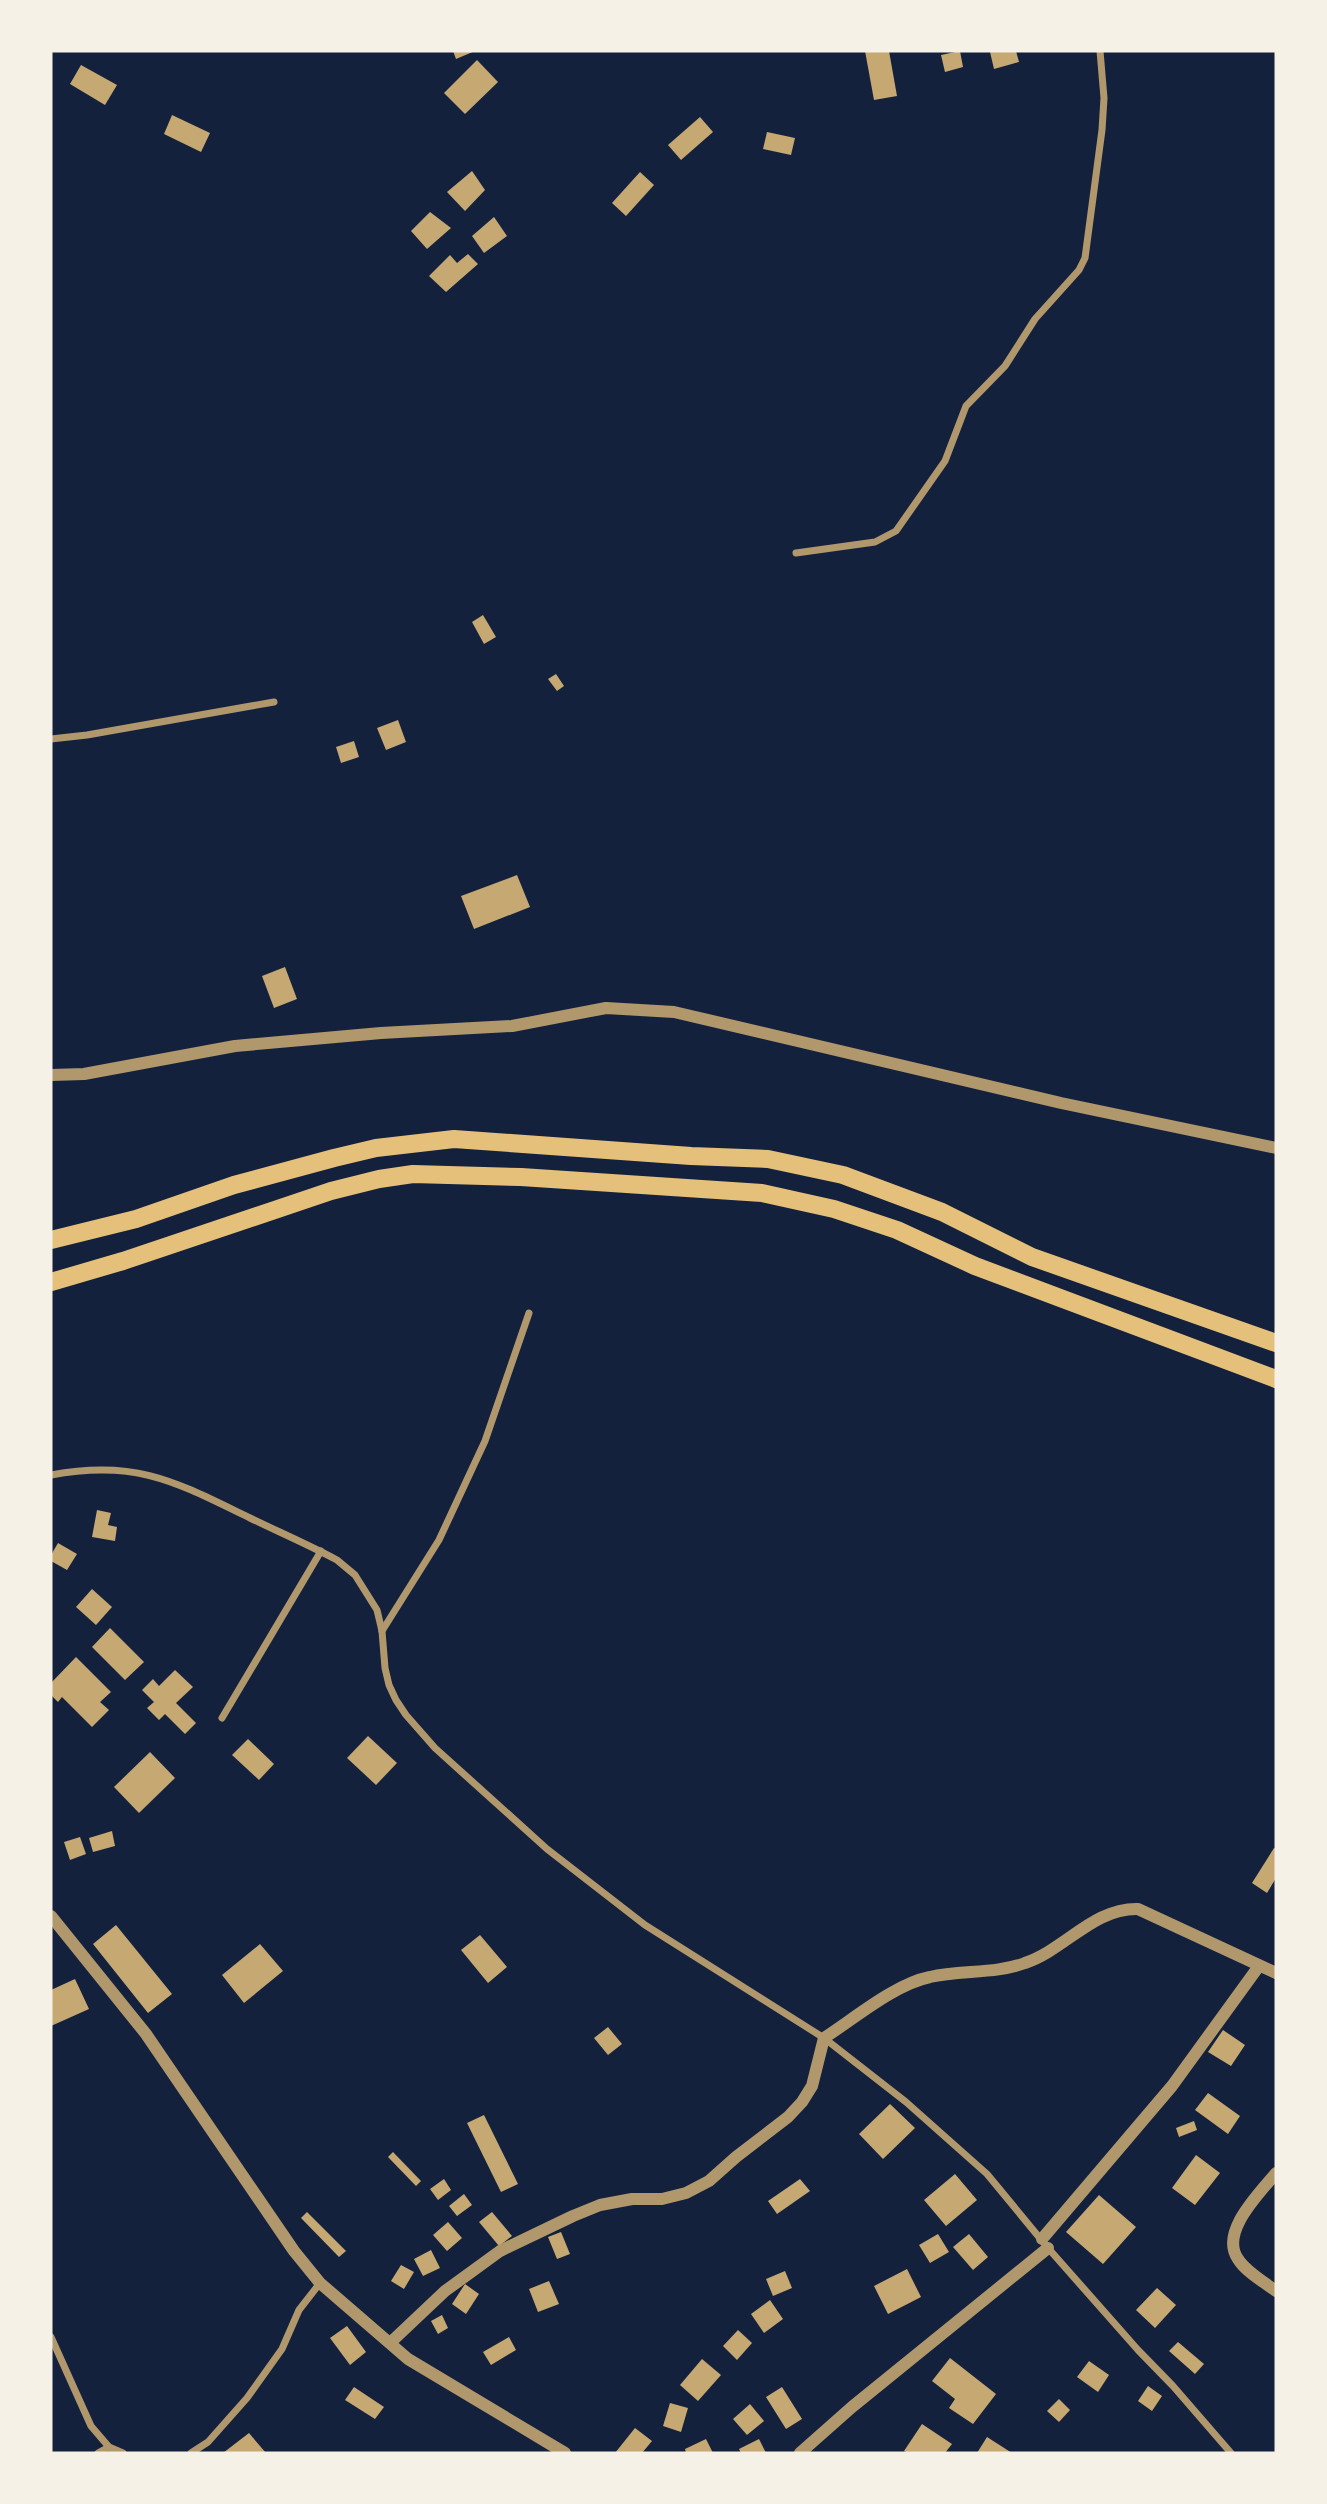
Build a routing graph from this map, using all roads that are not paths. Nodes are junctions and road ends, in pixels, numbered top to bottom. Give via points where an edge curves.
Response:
1 (1100, 51) edge
2 (796, 553) dead end
3 (274, 702) dead end
4 (51, 739) edge
5 (51, 1075) edge
6 (1276, 1148) edge
7 (51, 1240) edge
8 (51, 1282) edge
9 (529, 1312) dead end
10 (1276, 1343) edge
11 (1276, 1379) edge
12 (51, 1475) edge
13 (321, 1551) junction
14 (382, 1631) junction
15 (222, 1718) dead end
16 (51, 1916) edge
17 (1259, 1966) junction
18 (1276, 1973) edge
19 (824, 2038) junction
20 (1276, 2173) edge
21 (1045, 2244) junction
22 (320, 2283) junction
23 (1276, 2291) edge
24 (51, 2337) edge
25 (390, 2343) junction
26 (111, 2450) edge
27 (98, 2453) edge
28 (123, 2453) edge
29 (191, 2453) edge
30 (565, 2453) edge
31 (800, 2453) edge
32 (1230, 2453) edge

1 - 2 street via 1102,130 1086,251 1079,270 1035,319 1005,366 966,406 944,461 896,531 875,542
3 - 4 street
5 - 6 street via 84,1074 235,1046 512,1026 606,1009 674,1012
7 - 10 highway via 334,1158 442,1140 768,1159 854,1179 942,1212 1032,1257
8 - 11 highway via 331,1191 413,1174 762,1193 834,1209 897,1230 975,1266
9 - 14 street via 485,1441 439,1540
12 - 13 street via 115,1469 148,1473
13 - 14 street via 355,1575 377,1610
13 - 15 street
14 - 19 street via 387,1676 396,1700 435,1748 475,1786 645,1925
16 - 22 street via 146,2034
17 - 18 street
17 - 19 street via 1138,1909 1121,1909 1022,1965 929,1977 896,1991
17 - 21 street via 1172,2086
19 - 21 street via 987,2174
19 - 25 street via 812,2086 802,2102 709,2181 663,2199 600,2205 500,2251 445,2291
20 - 23 street via 1244,2214 1233,2245 1238,2260
21 - 31 street
21 - 32 street
22 - 25 street
22 - 29 street via 299,2310 282,2350 247,2398 208,2442
24 - 26 street via 91,2426
25 - 30 street via 408,2359
26 - 27 street
26 - 28 street

